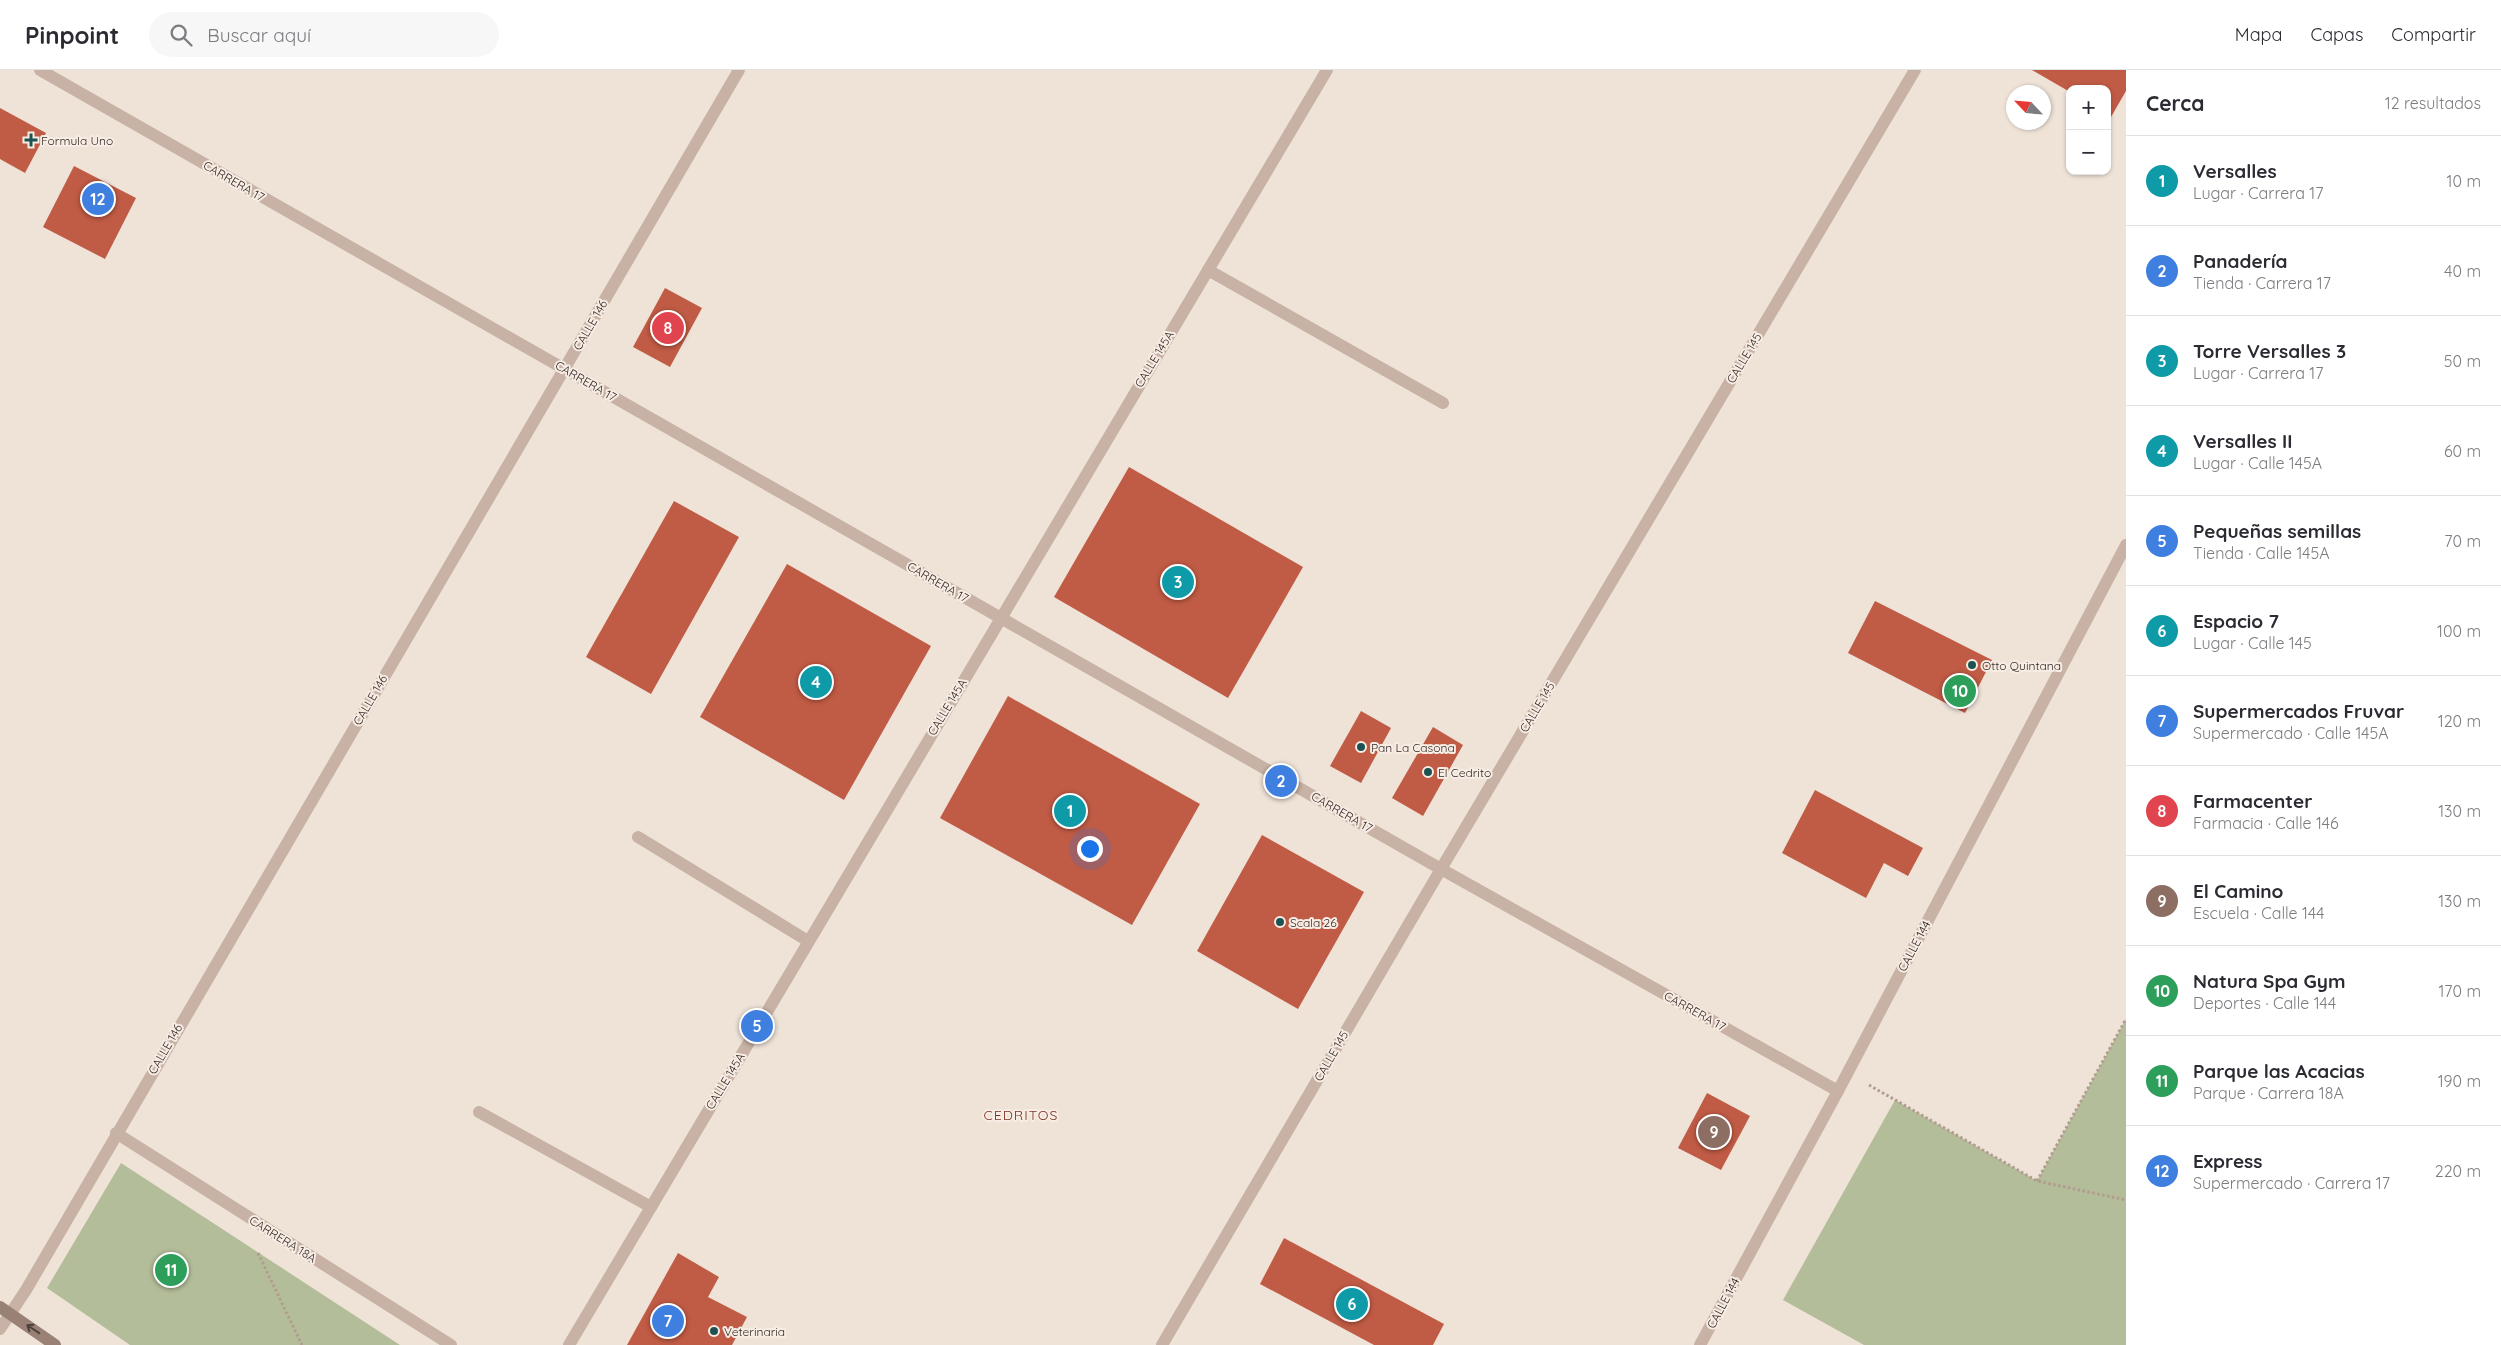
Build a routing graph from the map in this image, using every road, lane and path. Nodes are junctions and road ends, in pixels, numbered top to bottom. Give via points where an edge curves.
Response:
1 (40, 70) edge
2 (739, 70) edge
3 (1327, 70) edge
4 (1915, 70) edge
5 (1208, 270) junction
6 (564, 368) junction
7 (1444, 403) dead end
8 (2126, 545) edge
9 (1000, 617) junction
10 (638, 836) dead end
11 (1441, 869) junction
12 (808, 941) junction
13 (2126, 1019) edge
14 (1847, 1072) junction
15 (1838, 1091) junction
16 (479, 1112) dead end
17 (116, 1133) junction
18 (2037, 1181) junction
19 (2126, 1200) edge
20 (651, 1207) junction
21 (263, 1226) junction
22 (5, 1311) edge
23 (0, 1329) edge
24 (55, 1345) edge
25 (302, 1345) edge
26 (450, 1345) edge
27 (569, 1345) edge
28 (1162, 1345) edge
29 (1700, 1345) edge

1 - 6 street, CARRERA 17
2 - 6 street, CALLE 146
3 - 5 street, CALLE 145A
4 - 11 street, CALLE 145
5 - 7 street
5 - 9 street, CALLE 145A
6 - 9 street, CARRERA 17
6 - 17 street, CALLE 146
8 - 14 street, CALLE 144
9 - 11 street, CARRERA 17
9 - 12 street, CALLE 145A
10 - 12 street
11 - 15 street, CARRERA 17
11 - 28 street, CALLE 145
12 - 20 street, CALLE 145A
13 - 18 path
14 - 15 street, CALLE 144
14 - 18 path
15 - 29 street, CALLE 144
16 - 20 street
17 - 21 street, CARRERA 18A
17 - 22 street, CALLE 146
18 - 19 path
20 - 27 street, CALLE 145A
21 - 25 path via 257,1252
21 - 26 street, CARRERA 18A
22 - 23 street, CALLE 146
24 -> 22 main road

